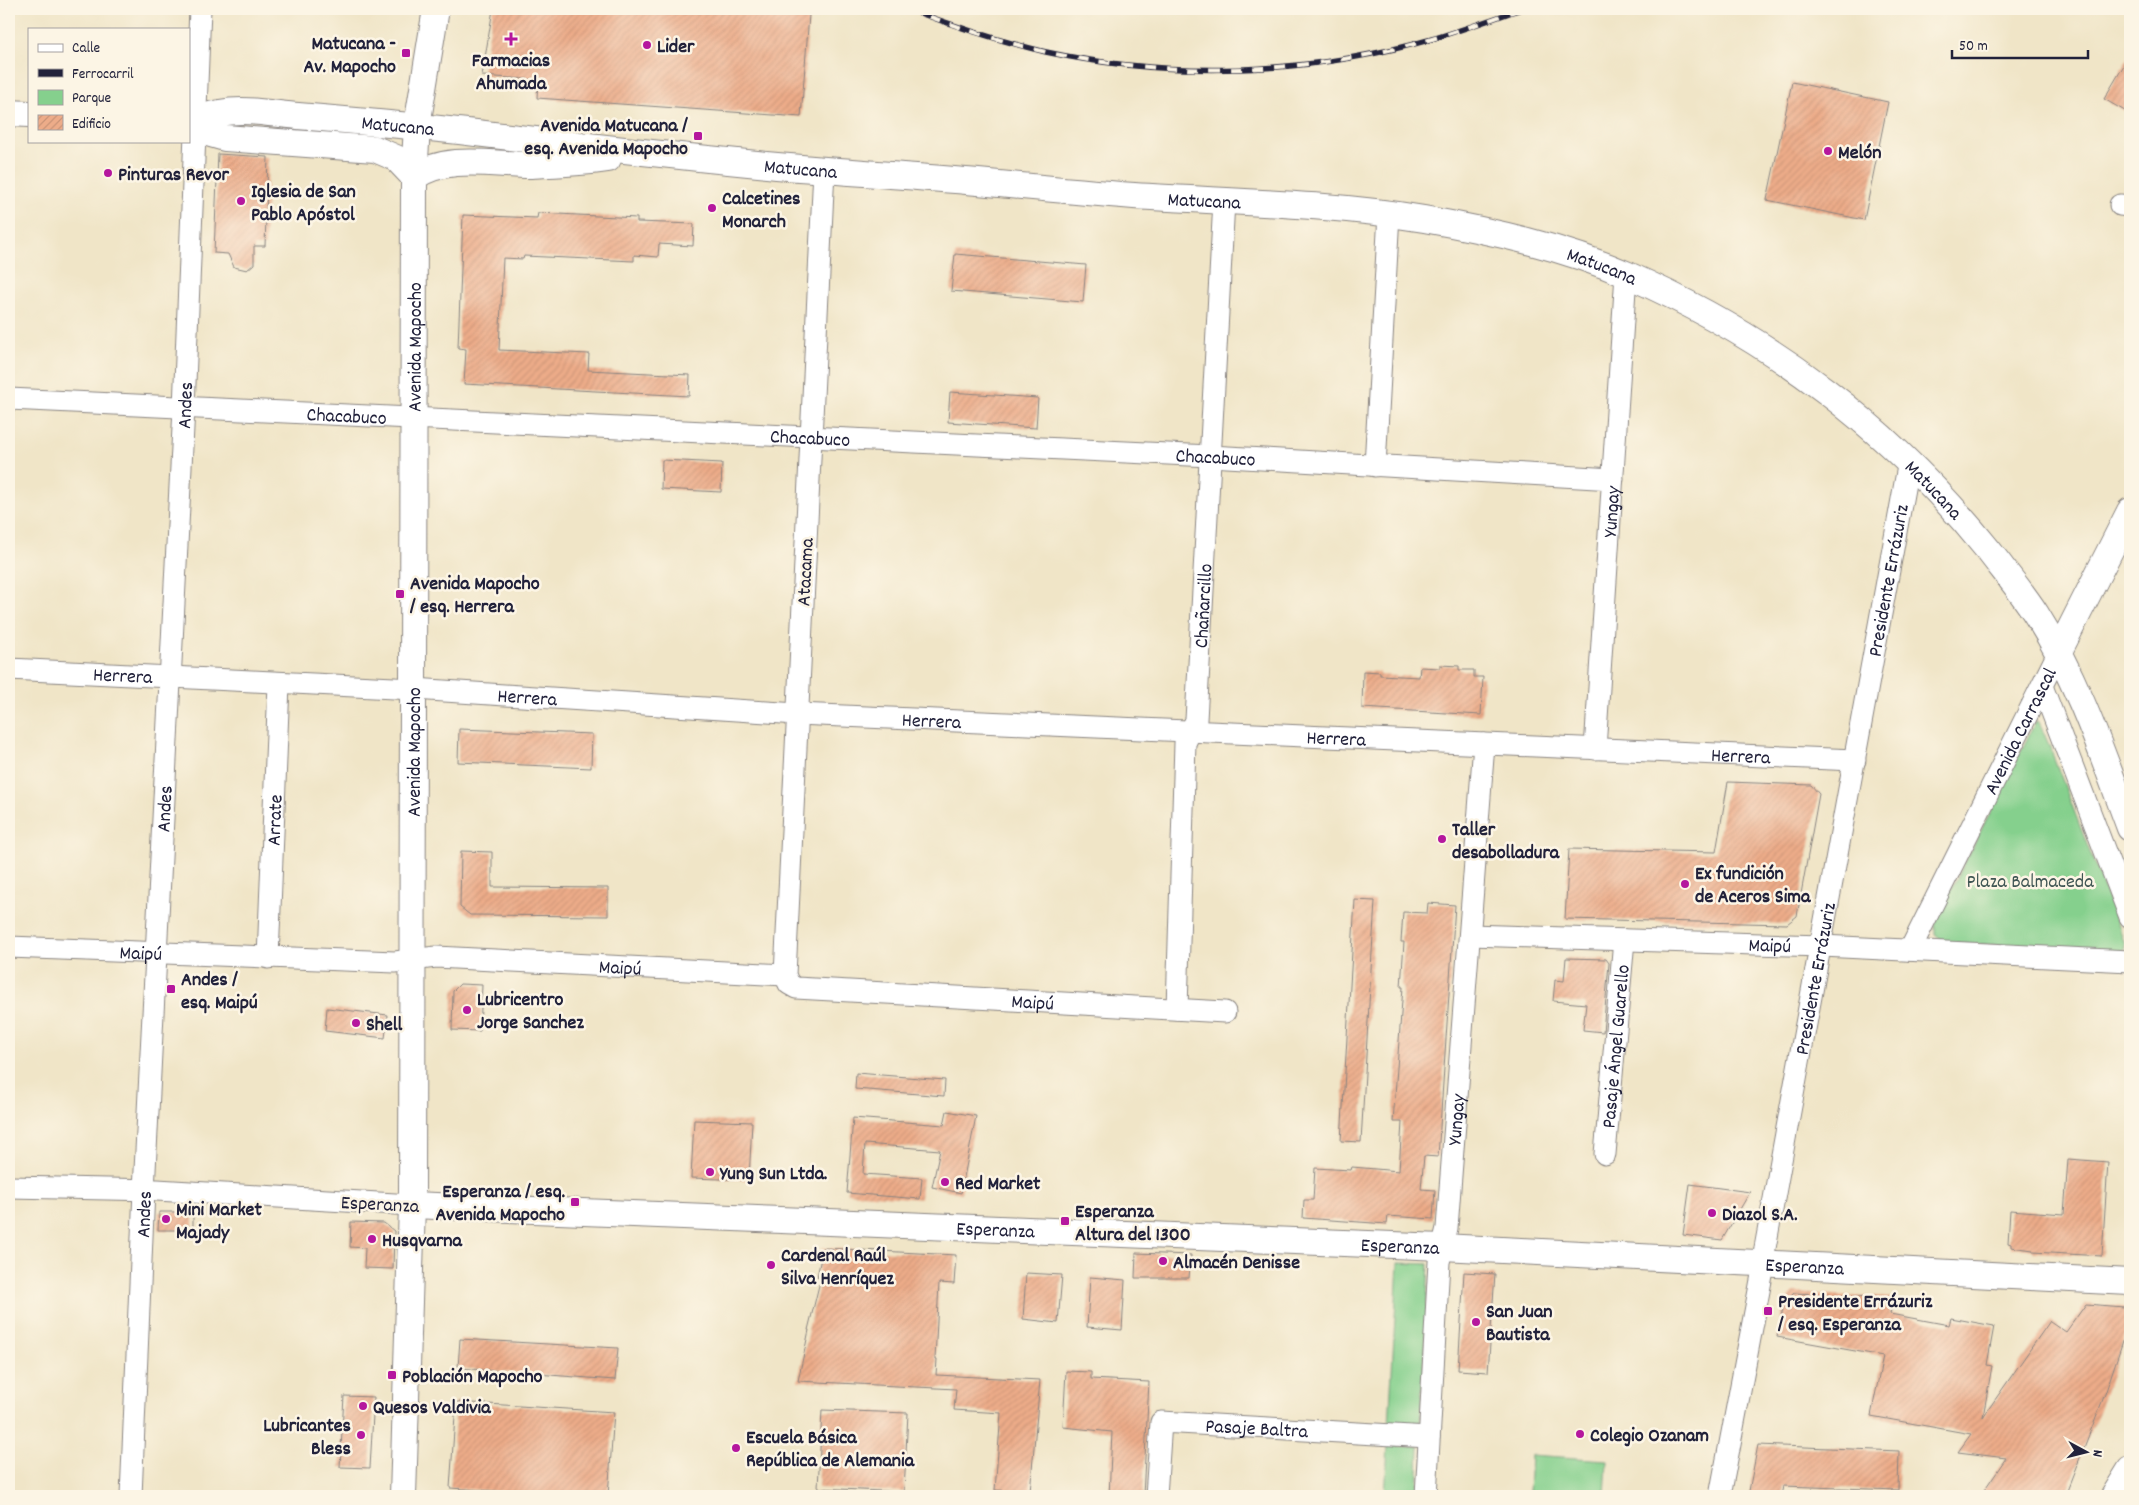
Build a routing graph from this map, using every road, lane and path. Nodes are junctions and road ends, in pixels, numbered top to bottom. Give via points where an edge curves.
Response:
1 (200, 9) edge
2 (436, 9) edge
3 (9, 113) edge
4 (28, 114) edge
5 (192, 122) edge
6 (417, 126) junction
7 (646, 154) junction
8 (824, 170) junction
9 (414, 177) junction
10 (1224, 201) junction
11 (1389, 214) junction
12 (1626, 274) junction
13 (9, 399) edge
14 (184, 408) junction
15 (414, 418) junction
16 (810, 437) junction
17 (1210, 456) junction
18 (1909, 462) junction
19 (1375, 466) junction
20 (1613, 479) junction
21 (2130, 511) edge
22 (2058, 653) junction
23 (9, 669) edge
24 (169, 678) junction
25 (279, 684) junction
26 (2042, 686) junction
27 (414, 689) junction
28 (797, 714) junction
29 (1190, 731) junction
30 (1484, 744) junction
31 (1595, 749) junction
32 (1855, 760) junction
33 (2130, 828) edge
34 (2130, 917) edge
35 (1470, 935) junction
36 (1624, 940) junction
37 (1822, 946) junction
38 (9, 947) edge
39 (1910, 950) junction
40 (157, 954) junction
41 (268, 958) junction
42 (413, 960) junction
43 (2130, 961) edge
44 (785, 975) junction
45 (1177, 1009) junction
46 (1225, 1012) dead end
47 (1605, 1154) dead end
48 (9, 1187) edge
49 (144, 1190) junction
50 (412, 1205) junction
51 (1442, 1247) junction
52 (1763, 1264) junction
53 (2130, 1282) edge
54 (1429, 1437) junction
55 (2130, 1470) edge
56 (131, 1496) edge
57 (403, 1496) edge
58 (1156, 1496) edge
59 (1426, 1496) edge
60 (1720, 1496) edge
61 (2114, 1496) edge

1 - 5 street, Andes
2 - 6 main road, Avenida Mapocho
3 - 4 main road
5 - 6 main road, Matucana via 235,111
5 - 9 main road, Matucana via 211,134 225,138 375,149 396,158
5 - 14 street, Andes
6 - 7 main road, Matucana
6 - 9 main road, Avenida Mapocho
7 - 8 main road, Matucana
7 - 9 main road via 566,164 459,163 424,171
8 - 10 main road, Matucana
8 - 16 street, Atacama
9 - 15 main road, Avenida Mapocho
10 - 11 main road, Matucana
10 - 17 street, Chañarcillo
11 - 12 main road, Matucana via 1504,235
11 - 19 street
12 - 18 main road, Matucana via 1742,334 1816,382
12 - 20 street, Yungay
13 - 14 street, Chacabuco
14 - 15 street, Chacabuco
14 - 24 street, Andes
15 - 16 street, Chacabuco
15 - 27 main road, Avenida Mapocho
16 - 17 street, Chacabuco
16 - 28 street, Atacama
17 - 19 street, Chacabuco
17 - 29 street, Chañarcillo via 1196,720
18 - 22 main road, Matucana via 1970,528 2018,588
18 - 32 street, Presidente Errázuriz
19 - 20 street, Chacabuco
20 - 31 street, Yungay
21 - 22 main road, Avenida Carrascal
22 - 26 street, Avenida Carrascal
22 - 33 main road, Matucana
23 - 24 street, Herrera
24 - 25 street, Herrera
24 - 40 street, Andes
25 - 27 street, Herrera
25 - 41 street, Arrate
26 - 34 street
26 - 39 street, Avenida Carrascal
27 - 28 street, Herrera
27 - 42 main road, Avenida Mapocho
28 - 29 street, Herrera
28 - 44 street, Atacama
29 - 30 street, Herrera
29 - 45 street, Chañarcillo via 1186,743
30 - 31 street, Herrera
30 - 35 street, Yungay
31 - 32 street, Herrera
32 - 37 street, Presidente Errázuriz
35 - 36 street, Maipú
35 - 51 street, Yungay via 1447,1228
36 - 37 street, Maipú
36 - 47 street, Pasaje Ángel Guarello
37 - 39 street, Maipú
37 - 52 street, Presidente Errázuriz
38 - 40 street, Maipú
39 - 43 street, Maipú
40 - 41 street, Maipú
40 - 49 street, Andes
41 - 42 street, Maipú
42 - 44 street, Maipú via 436,957
42 - 50 main road, Avenida Mapocho
44 - 45 street, Maipú via 796,988
45 - 46 street, Maipú
48 - 49 street, Esperanza
49 - 50 street, Esperanza
49 - 56 street, Andes
50 - 51 main road, Esperanza
50 - 57 main road, Avenida Mapocho
51 - 52 main road, Esperanza
51 - 54 street, Yungay
52 - 53 main road, Esperanza
52 - 60 street, Presidente Errázuriz
54 - 58 street, Pasaje Baltra via 1161,1422
54 - 59 street, Yungay
55 - 61 main road

